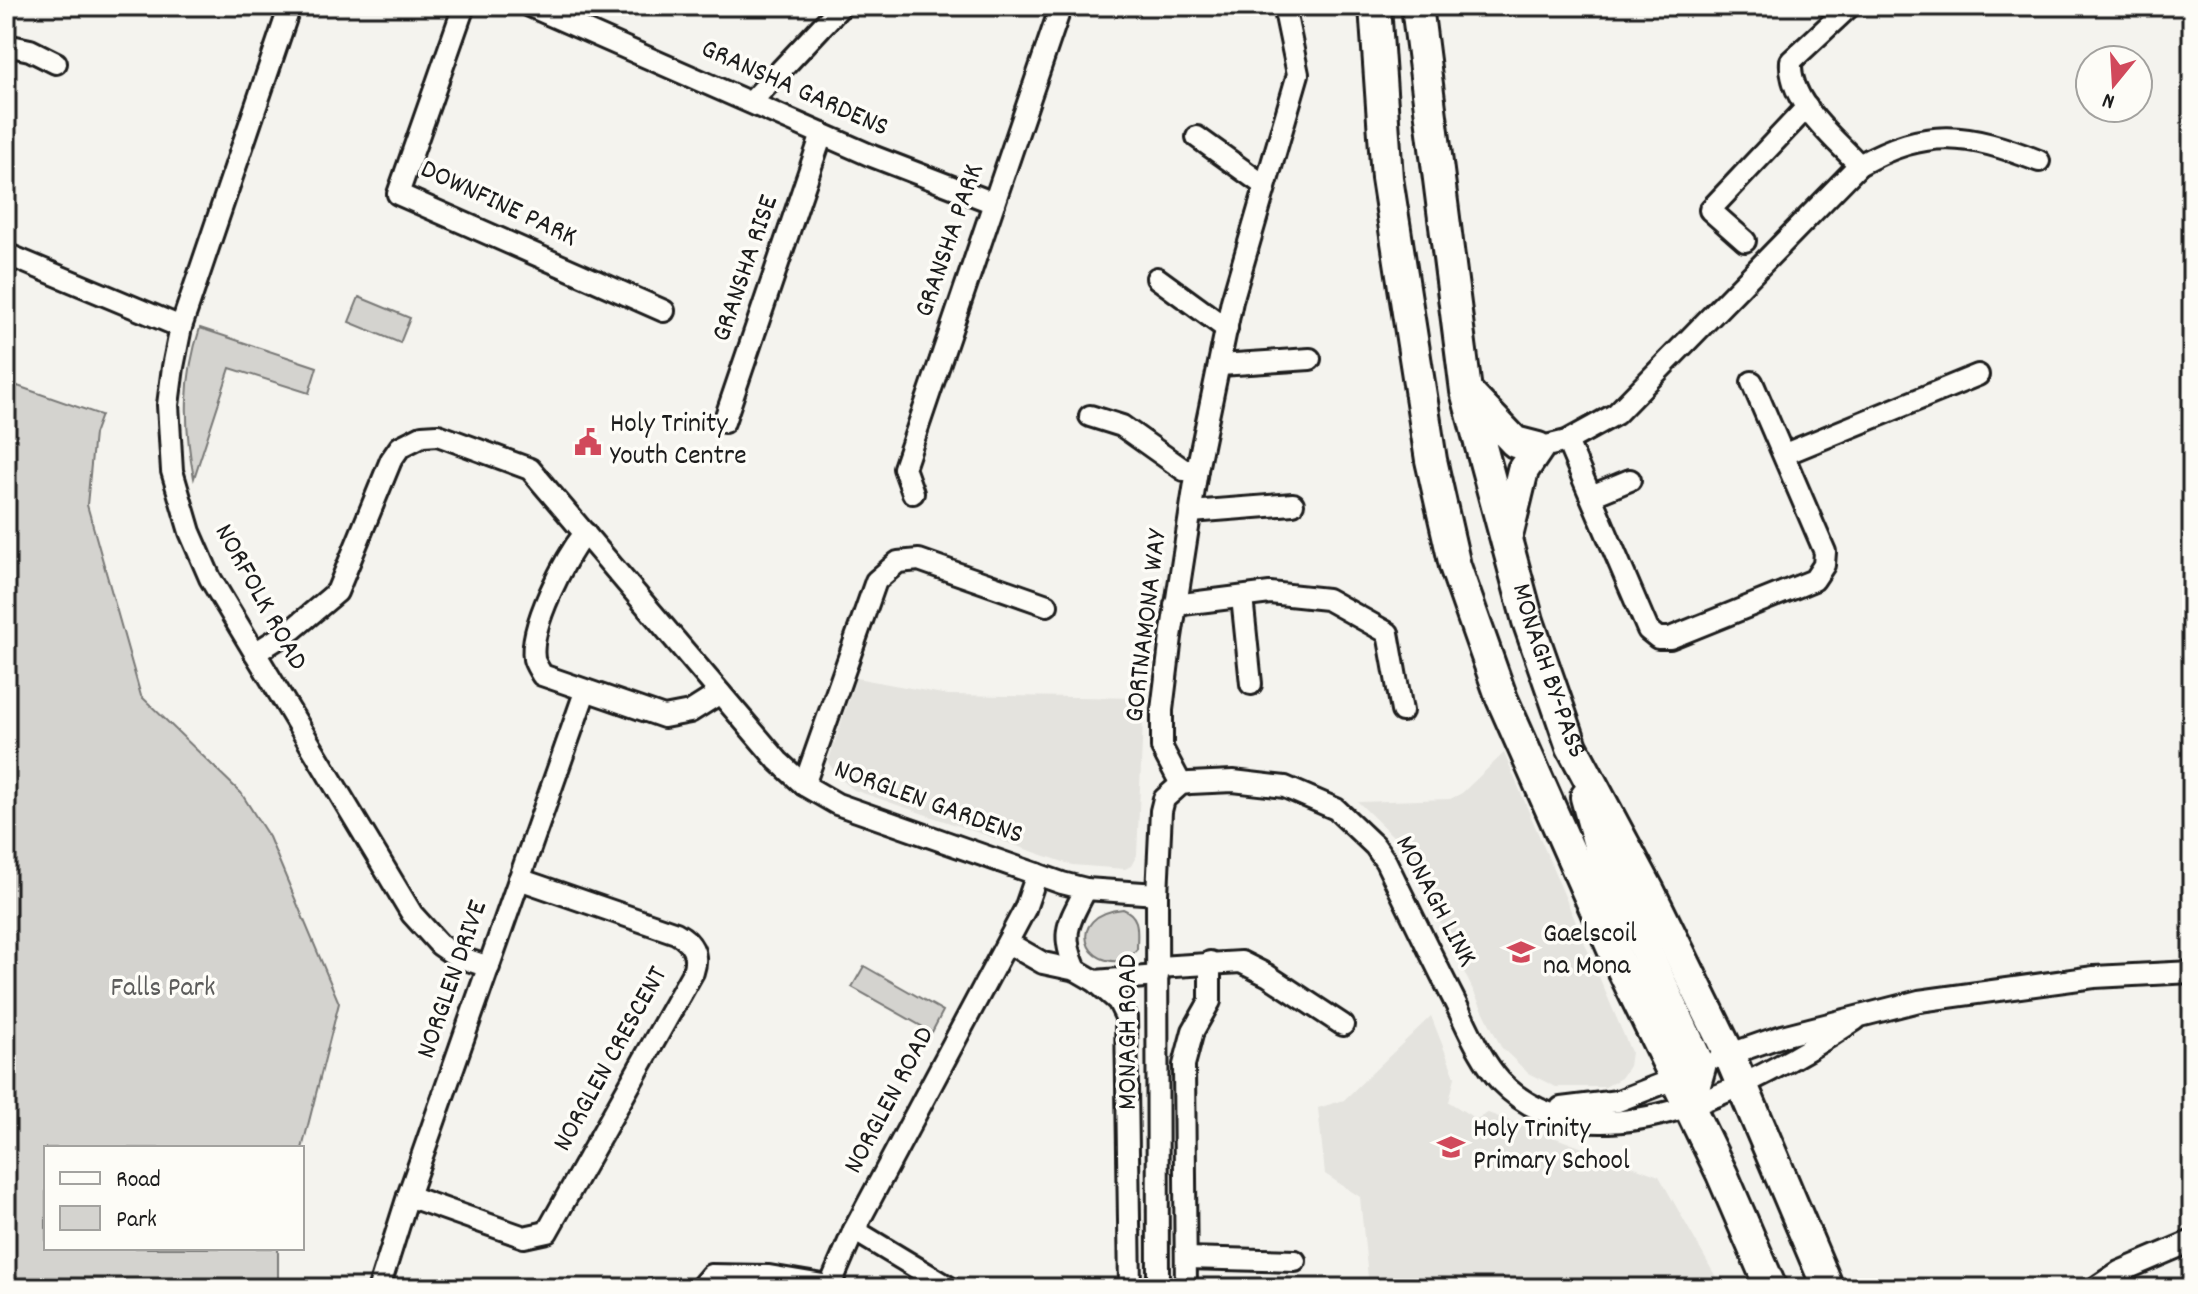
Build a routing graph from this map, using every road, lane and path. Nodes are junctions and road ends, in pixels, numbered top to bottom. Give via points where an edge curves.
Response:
1 (290, 6) edge
2 (464, 6) edge
3 (530, 6) edge
4 (841, 6) edge
5 (1061, 6) edge
6 (1284, 6) edge
7 (1375, 6) edge
8 (1417, 6) edge
9 (1850, 6) edge
10 (573, 14) edge
11 (6, 45) edge
12 (56, 63) dead end
13 (751, 102) junction
14 (1807, 107) junction
15 (822, 134) junction
16 (1197, 137) dead end
17 (2039, 161) dead end
18 (1859, 165) junction
19 (1265, 186) junction
20 (994, 203) junction
21 (1745, 241) dead end
22 (6, 254) edge
23 (1157, 278) dead end
24 (664, 311) dead end
25 (181, 327) junction
26 (1227, 329) junction
27 (1310, 359) dead end
28 (1220, 365) junction
29 (1978, 375) dead end
30 (1752, 382) dead end
31 (1466, 391) junction
32 (1090, 416) dead end
33 (724, 422) dead end
34 (1553, 445) junction
35 (1785, 454) junction
36 (1197, 470) junction
37 (1630, 480) dead end
38 (913, 493) dead end
39 (1591, 496) junction
40 (1293, 504) dead end
41 (1191, 512) junction
42 (585, 533) junction
43 (1506, 544) junction
44 (1242, 597) junction
45 (1047, 605) dead end
46 (1175, 605) junction
47 (255, 653) junction
48 (1251, 684) dead end
49 (585, 692) junction
50 (720, 693) junction
51 (1402, 711) dead end
52 (1572, 747) junction
53 (1181, 784) junction
54 (804, 785) junction
55 (1037, 874) junction
56 (519, 879) junction
57 (1086, 889) junction
58 (1157, 894) junction
59 (1008, 943) junction
60 (1210, 962) junction
61 (489, 967) junction
62 (1076, 970) junction
63 (1158, 971) junction
64 (2192, 972) edge
65 (1095, 981) junction
66 (1855, 1020) junction
67 (1343, 1025) dead end
68 (1729, 1054) junction
69 (1742, 1084) junction
70 (1693, 1087) junction
71 (1545, 1110) junction
72 (408, 1196) junction
73 (854, 1230) junction
74 (2192, 1241) edge
75 (1186, 1258) junction
76 (1295, 1261) dead end
77 (829, 1287) edge
78 (379, 1288) edge
79 (700, 1288) edge
80 (950, 1288) edge
81 (1130, 1288) edge
82 (1158, 1288) edge
83 (1186, 1288) edge
84 (1771, 1288) edge
85 (1786, 1288) edge
86 (1828, 1288) edge
87 (2095, 1288) edge

1 - 25 street, NORFOLK ROAD
2 - 24 street, DOWNFINE PARK via 398,194
3 - 10 street, GRANSHA GARDENS
4 - 13 street
5 - 20 street, GRANSHA PARK
6 - 19 street, GORTNAMONA WAY via 1298,74
7 - 70 highway, MONAGH BY-PASS via 1387,178 1431,460 1455,566 1502,699 1616,956
8 - 31 highway, MONAGH BY-PASS
9 - 14 street via 1791,61 1793,86
10 - 13 street, GRANSHA GARDENS
11 - 12 street
13 - 15 street, GRANSHA GARDENS
14 - 18 street
14 - 21 street via 1710,210
15 - 20 street, GRANSHA GARDENS
15 - 33 street, GRANSHA RISE
16 - 19 street
17 - 18 street via 1988,141 1936,137 1894,146
18 - 34 street via 1616,414
19 - 26 street, GORTNAMONA WAY
20 - 38 street, GRANSHA PARK via 904,468
22 - 25 street
23 - 26 street
25 - 47 street, NORFOLK ROAD via 168,405 172,471 210,578
26 - 28 street, GORTNAMONA WAY
27 - 28 street
28 - 36 street, GORTNAMONA WAY
29 - 35 street
30 - 35 street
31 - 34 highway via 1515,442
31 - 43 highway, MONAGH BY-PASS
32 - 36 street via 1122,426 1184,470
34 - 39 street
34 - 43 highway via 1523,470
35 - 39 street via 1825,552 1824,565 1814,580 1670,638 1658,638 1648,630
36 - 41 street, GORTNAMONA WAY
37 - 39 street
40 - 41 street
41 - 46 street, GORTNAMONA WAY
42 - 47 street, NORGLEN GARDENS via 530,469 438,435 422,436 400,447 391,460 337,592
42 - 49 street via 555,581 534,659 542,675
42 - 50 street, NORGLEN GARDENS
43 - 52 highway, MONAGH BY-PASS
44 - 46 street
44 - 48 street
44 - 51 street via 1270,593 1327,599 1388,633
45 - 54 street via 919,560 898,562 876,581
46 - 53 street, GORTNAMONA WAY via 1162,748
47 - 61 street, NORFOLK ROAD via 412,914 440,945
49 - 50 street via 664,717 690,712
49 - 56 street, NORGLEN DRIVE
50 - 54 street, NORGLEN GARDENS
52 - 68 highway, MONAGH BY-PASS
52 - 70 highway via 1602,856
53 - 58 street, MONAGH ROAD via 1170,792 1161,811
53 - 71 street, MONAGH LINK via 1233,781 1285,787 1336,809 1386,862 1490,1069 1521,1098
54 - 55 street, NORGLEN GARDENS via 837,804
55 - 57 street, NORGLEN GARDENS
55 - 59 street, NORGLEN ROAD
56 - 61 street, NORGLEN DRIVE
56 - 72 street, NORGLEN CRESCENT via 676,933 692,946 696,964 547,1232 524,1237
57 - 58 street, NORGLEN GARDENS
57 - 62 street via 1065,944
58 - 63 street, MONAGH ROAD
59 - 62 street via 1043,963
59 - 73 street, NORGLEN ROAD
60 - 63 street
60 - 67 street via 1241,962
60 - 75 street, MONAGH ROAD via 1210,1001 1193,1031 1184,1065
61 - 72 street, NORGLEN DRIVE
62 - 65 street
63 - 65 street
63 - 82 street, MONAGH ROAD
64 - 66 street via 2094,977 1919,1001
65 - 81 street, MONAGH ROAD via 1118,1001 1126,1017
66 - 68 street
66 - 69 street, MONAGH LINK via 1798,1058
68 - 69 highway, MONAGH BY-PASS
68 - 70 highway
69 - 70 street, MONAGH LINK
69 - 86 highway, MONAGH BY-PASS
70 - 71 street, MONAGH LINK via 1604,1105
70 - 71 street, MONAGH LINK via 1643,1121 1596,1123
70 - 84 highway, MONAGH BY-PASS
70 - 85 highway via 1784,1269
72 - 78 street, NORGLEN DRIVE
73 - 77 street, NORGLEN ROAD
73 - 80 street
74 - 87 street
75 - 76 street
75 - 83 street, MONAGH ROAD
77 - 79 street via 728,1273 711,1275

